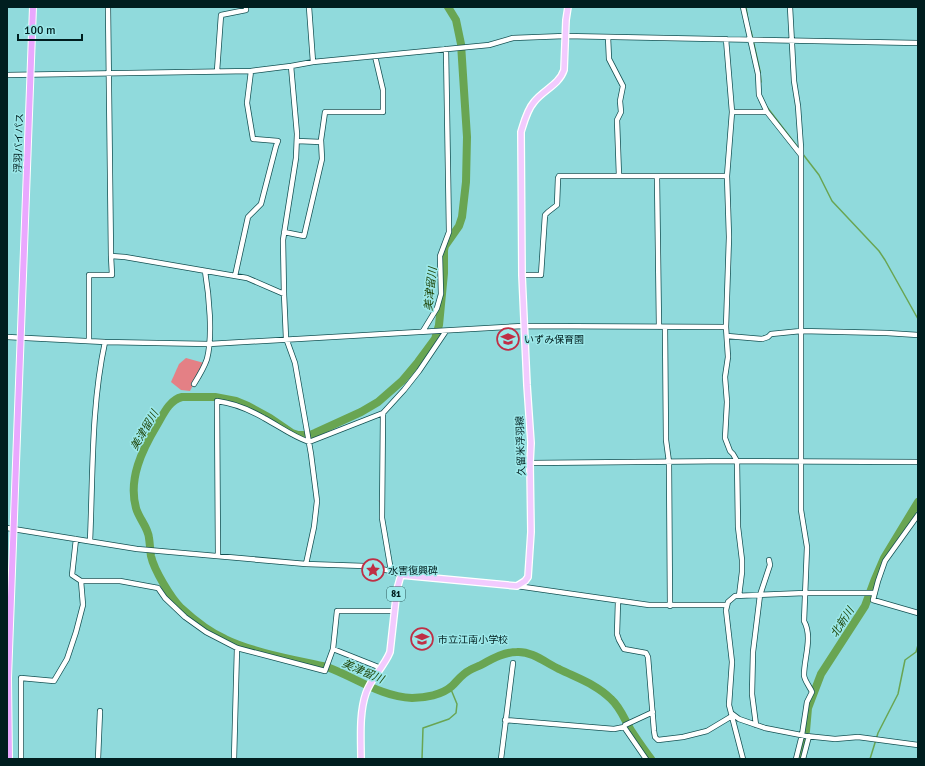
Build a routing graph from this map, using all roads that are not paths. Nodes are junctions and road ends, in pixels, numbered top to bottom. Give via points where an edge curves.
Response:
1 (33, 7) edge
2 (108, 7) edge
3 (246, 7) edge
4 (309, 7) edge
5 (568, 7) edge
6 (743, 7) edge
7 (790, 7) edge
8 (565, 36) junction
9 (608, 37) junction
10 (726, 39) junction
11 (752, 39) junction
12 (791, 40) junction
13 (918, 43) edge
14 (446, 49) junction
15 (375, 56) junction
16 (313, 62) junction
17 (291, 66) junction
18 (217, 71) junction
19 (251, 71) junction
20 (109, 73) junction
21 (7, 75) edge
22 (30, 75) junction
23 (732, 112) junction
24 (767, 112) junction
25 (296, 141) junction
26 (321, 142) junction
27 (801, 152) junction
28 (619, 176) junction
29 (727, 176) junction
30 (658, 177) junction
31 (284, 232) junction
32 (111, 256) junction
33 (205, 271) junction
34 (522, 275) junction
35 (235, 276) junction
36 (284, 294) junction
37 (523, 326) junction
38 (660, 327) junction
39 (665, 327) junction
40 (726, 328) junction
41 (446, 330) junction
42 (423, 331) junction
43 (801, 331) junction
44 (918, 335) edge
45 (7, 336) edge
46 (727, 336) junction
47 (20, 337) junction
48 (286, 338) junction
49 (89, 340) junction
50 (105, 342) junction
51 (209, 344) junction
52 (194, 384) dead end
53 (382, 413) junction
54 (308, 441) junction
55 (736, 461) junction
56 (669, 462) junction
57 (800, 462) junction
58 (918, 462) edge
59 (530, 463) junction
60 (917, 518) edge
61 (10, 529) edge
62 (76, 540) junction
63 (90, 541) junction
64 (218, 556) junction
65 (768, 560) dead end
66 (306, 564) junction
67 (391, 571) junction
68 (401, 575) junction
69 (81, 580) junction
70 (517, 586) junction
71 (805, 593) junction
72 (874, 593) junction
73 (760, 595) junction
74 (739, 596) junction
75 (618, 600) junction
76 (670, 606) junction
77 (726, 606) junction
78 (394, 611) junction
79 (918, 613) edge
80 (238, 648) junction
81 (333, 649) junction
82 (513, 663) dead end
83 (381, 668) junction
84 (100, 711) dead end
85 (653, 712) junction
86 (732, 714) junction
87 (505, 720) junction
88 (756, 725) junction
89 (624, 726) junction
90 (806, 736) junction
91 (918, 745) edge
92 (9, 759) edge
93 (21, 759) edge
94 (98, 759) edge
95 (234, 759) edge
96 (361, 759) edge
97 (501, 759) edge
98 (646, 759) edge
99 (743, 759) edge
100 (796, 759) edge
101 (803, 759) edge

1 - 22 highway, 浮羽バイパス
2 - 20 street
3 - 18 street via 246,10 221,15
4 - 16 street
5 - 8 main road, 久留米浮羽線
6 - 11 street
7 - 12 street
8 - 9 street
8 - 14 street via 518,37 489,45
8 - 34 main road, 久留米浮羽線 via 562,75 534,102 521,132
9 - 10 street
9 - 28 street via 609,59 623,86 621,112 617,120
10 - 11 street
10 - 23 street
11 - 12 street
11 - 24 street via 759,95
12 - 13 street
12 - 27 street
14 - 15 street
14 - 42 street via 449,232 440,256 441,294 437,308
15 - 16 street
15 - 26 street via 383,90 383,112 325,112
16 - 17 street
17 - 19 street
17 - 25 street
18 - 19 street
18 - 20 street
19 - 35 street via 247,103 253,139 278,141 261,204 248,216
20 - 22 street
20 - 32 street
21 - 22 street
22 - 47 highway, 浮羽バイパス
23 - 24 street
23 - 29 street
24 - 27 street
25 - 26 street
25 - 31 street via 296,158
26 - 31 street via 322,159 304,236
27 - 43 street
28 - 30 street
28 - 34 street via 559,176 558,205 545,216 541,275
29 - 30 street
29 - 40 street via 730,237
30 - 38 street
31 - 36 street
32 - 33 street
32 - 49 street via 112,275 89,275
33 - 35 street
33 - 51 street via 209,296
34 - 37 main road, 久留米浮羽線
35 - 36 street via 247,278
36 - 48 street
37 - 38 street
37 - 41 street
37 - 59 main road, 久留米浮羽線 via 531,443
38 - 39 street
39 - 40 street
39 - 56 street via 666,440
40 - 46 street
41 - 42 street
41 - 53 street via 419,371
42 - 48 street
43 - 44 street
43 - 46 street via 770,334 762,339
43 - 57 street
45 - 47 street
46 - 55 street via 725,438
47 - 49 street
47 - 61 highway, 浮羽バイパス
48 - 51 street
48 - 54 street via 295,363
49 - 50 street
50 - 51 street
50 - 63 street via 100,365
51 - 52 street via 206,359
53 - 54 street
53 - 67 street via 382,518
54 - 64 street via 257,415 229,403 217,401
54 - 66 street via 317,508
55 - 56 street
55 - 57 street
55 - 74 street via 742,560
56 - 59 street
56 - 76 street
57 - 58 street
57 - 71 street via 801,510 808,547
59 - 70 main road, 久留米浮羽線 via 530,572 525,581
60 - 72 street via 885,561
61 - 62 street
61 - 92 highway, 浮羽バイパス
62 - 63 street
62 - 69 street via 72,575
63 - 64 street via 137,549
64 - 66 street
65 - 73 street via 770,565
66 - 67 street via 365,566
67 - 68 street
68 - 70 main road, 81
68 - 78 main road, 81
69 - 80 street via 120,581 158,588 185,617 206,632
69 - 93 street via 83,605 76,632 67,659 54,681 21,678
70 - 75 street
71 - 72 street
71 - 73 street
71 - 90 street via 804,621 807,626 808,642 804,677 812,692 806,702
72 - 79 street via 873,600
73 - 74 street
73 - 88 street via 753,652 752,694
74 - 77 street via 735,596
75 - 76 street
75 - 85 street via 619,640 624,649 641,651 648,657
76 - 77 street
77 - 86 street via 732,662 729,705
78 - 81 street via 337,612
78 - 83 main road, 81 via 390,652
80 - 81 street via 325,671
80 - 95 street
81 - 83 street
82 - 87 street
83 - 96 main road, 81 via 366,693 362,719
84 - 94 street
85 - 86 street via 655,737 658,740 707,731
85 - 89 street
86 - 88 street
86 - 99 street
87 - 89 street via 614,729
87 - 97 street
88 - 90 street
89 - 98 street
90 - 91 street via 835,739 873,738
90 - 100 street
90 - 101 street

